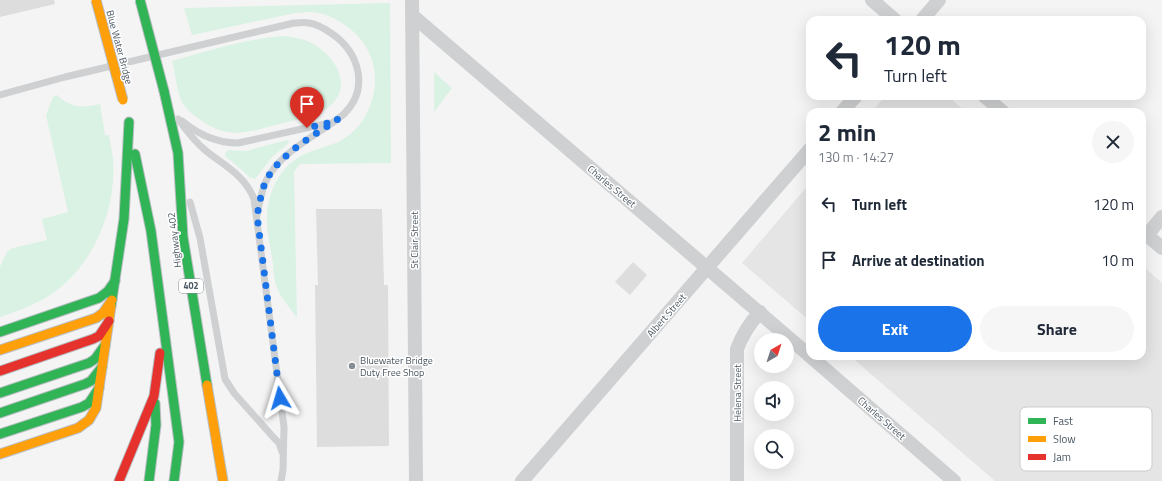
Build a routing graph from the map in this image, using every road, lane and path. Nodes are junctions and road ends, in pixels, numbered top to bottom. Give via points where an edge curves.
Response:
1 (96, 0) edge
2 (140, 0) edge
3 (412, 0) edge
4 (872, 0) edge
5 (939, 0) edge
6 (412, 16) junction
7 (890, 16) edge
8 (925, 16) edge
9 (1, 96) edge
10 (852, 100) edge
11 (989, 100) edge
12 (168, 102) junction
13 (846, 108) edge
14 (998, 108) edge
15 (126, 111) junction
16 (174, 114) junction
17 (338, 119) junction
18 (178, 153) junction
19 (806, 153) edge
20 (257, 215) junction
21 (1162, 217) edge
22 (1146, 231) edge
23 (1146, 235) edge
24 (1162, 248) edge
25 (707, 267) junction
26 (115, 281) junction
27 (112, 300) junction
28 (760, 312) junction
29 (109, 321) junction
30 (163, 324) junction
31 (0, 332) edge
32 (105, 345) junction
33 (0, 350) edge
34 (806, 352) edge
35 (815, 360) edge
36 (102, 367) junction
37 (0, 371) edge
38 (99, 388) junction
39 (0, 393) edge
40 (173, 395) junction
41 (154, 396) junction
42 (0, 413) edge
43 (144, 419) junction
44 (0, 434) edge
45 (168, 434) dead end
46 (180, 442) junction
47 (0, 454) edge
48 (283, 456) junction
49 (139, 458) dead end
50 (126, 465) junction
51 (186, 468) dead end
52 (119, 481) edge
53 (124, 481) edge
54 (149, 481) edge
55 (174, 481) edge
56 (223, 481) edge
57 (281, 481) edge
58 (416, 481) edge
59 (522, 481) edge
60 (737, 481) edge
61 (954, 481) edge

1 - 15 highway, Blue Water Bridge, bridge
2 - 12 highway, Highway 402 / 402, bridge
3 - 6 street, St Clair Street
4 - 7 street
5 - 8 street
6 - 25 street, Charles Street
6 - 58 street, St Clair Street
9 - 17 lane via 65,77 294,23 309,23 328,30 336,37 349,51 358,69 359,86 356,97 350,108
10 - 13 street
11 - 14 street
12 - 16 lane
12 - 18 highway, Highway 402 / 402
15 - 26 highway via 124,219
15 - 30 highway via 151,231
16 - 17 lane via 203,135 226,143 238,143
16 - 20 lane via 198,143 239,175 254,199
17 - 20 lane via 280,161 262,190
18 - 48 lane via 200,238 226,379 234,394 278,443
18 - 56 highway, Highway 402 / 402 via 183,237
19 - 25 street, Albert Street
20 - 48 lane via 284,427
21 - 22 street
23 - 24 street
25 - 28 street, Charles Street
25 - 59 street, Albert Street
26 - 27 highway
26 - 31 highway via 105,295 99,298
27 - 29 highway
27 - 33 highway via 103,314 96,318
28 - 34 street, Charles Street
28 - 60 street, Helena Street via 746,329 737,350
29 - 32 highway
29 - 37 highway via 99,336 93,339
30 - 40 highway
30 - 41 highway
32 - 36 highway
32 - 39 highway via 89,363
35 - 61 street, Charles Street
36 - 38 highway
36 - 42 highway via 86,384
38 - 44 highway via 89,403 82,407
38 - 47 highway via 96,408 87,423
40 - 45 highway
40 - 46 highway
41 - 43 highway
41 - 54 highway via 157,418
43 - 49 highway
43 - 50 highway
46 - 51 highway
46 - 55 highway
48 - 57 lane
50 - 52 highway
50 - 53 highway

